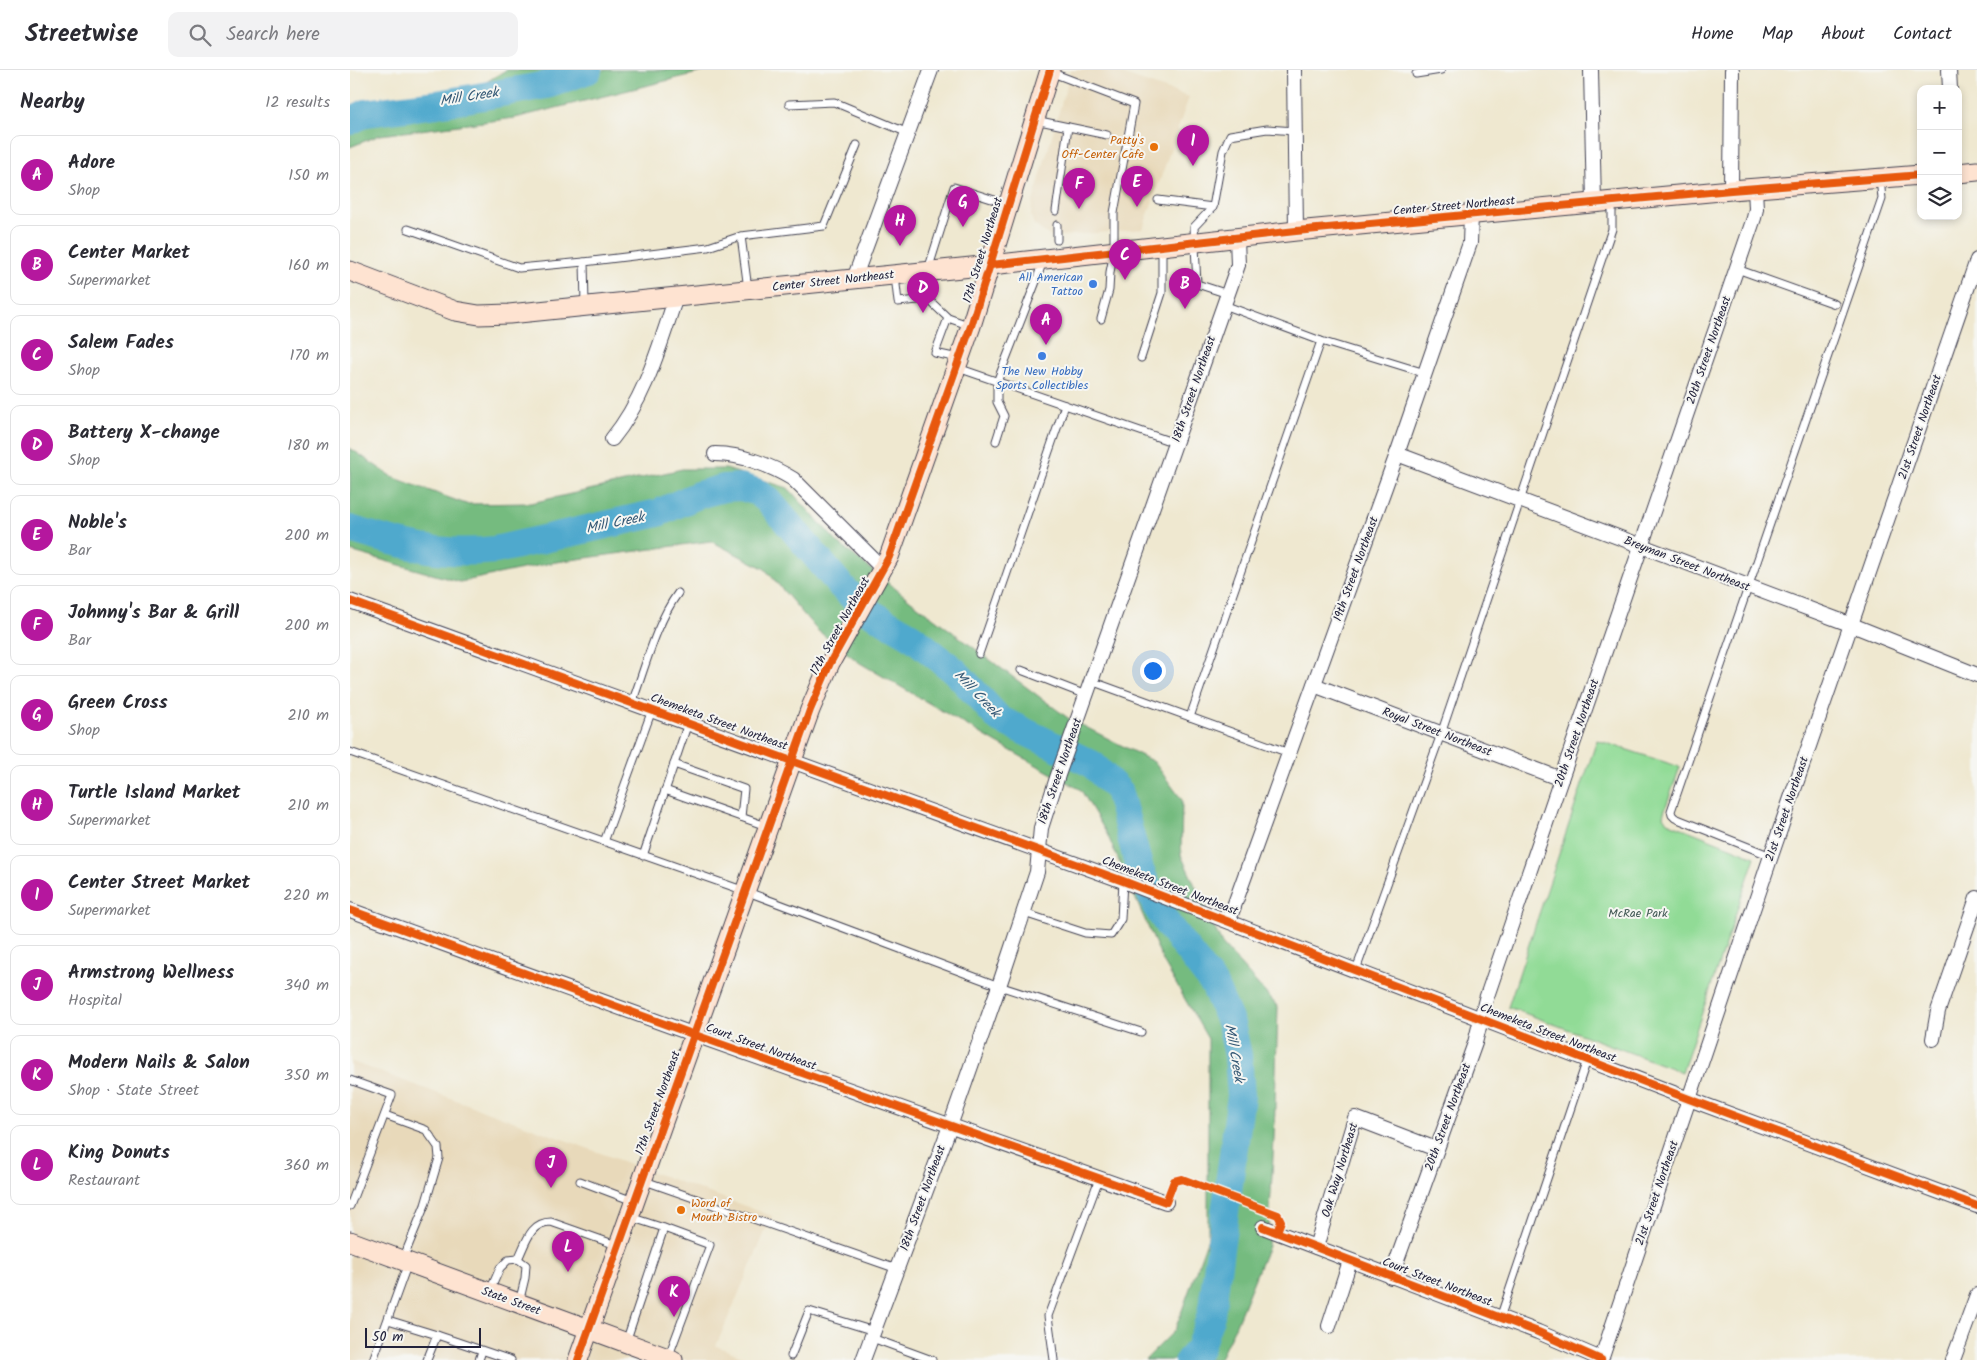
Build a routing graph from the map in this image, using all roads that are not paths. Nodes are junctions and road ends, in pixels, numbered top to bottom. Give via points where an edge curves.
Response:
1 (931, 70) edge
2 (1294, 70) edge
3 (1441, 70) edge
4 (1591, 70) edge
5 (1732, 70) edge
6 (1949, 70) edge
7 (1049, 71) edge
8 (1416, 74) dead end
9 (1950, 85) edge
10 (789, 104) dead end
11 (1035, 120) junction
12 (1068, 127) junction
13 (1295, 131) junction
14 (908, 133) junction
15 (1107, 134) dead end
16 (857, 145) dead end
17 (1977, 171) edge
18 (1962, 173) edge
19 (1917, 175) edge
20 (1880, 178) junction
21 (1755, 188) junction
22 (1731, 190) junction
23 (1158, 200) dead end
24 (1603, 203) junction
25 (1010, 205) junction
26 (1213, 207) junction
27 (1056, 211) dead end
28 (1471, 215) junction
29 (1057, 225) dead end
30 (408, 229) dead end
31 (1296, 231) junction
32 (741, 236) junction
33 (1237, 238) junction
34 (1057, 240) dead end
35 (1194, 243) junction
36 (1162, 247) junction
37 (1114, 252) junction
38 (1043, 260) junction
39 (1977, 260) edge
40 (584, 262) junction
41 (991, 265) junction
42 (1737, 269) junction
43 (350, 271) edge
44 (927, 272) junction
45 (895, 275) junction
46 (854, 280) junction
47 (748, 290) junction
48 (676, 297) junction
49 (928, 299) junction
50 (1226, 300) junction
51 (1835, 304) dead end
52 (585, 306) junction
53 (948, 318) junction
54 (1101, 319) dead end
55 (971, 326) junction
56 (1321, 341) junction
57 (1142, 358) dead end
58 (959, 363) junction
59 (1425, 373) junction
60 (997, 382) junction
61 (1065, 405) junction
62 (612, 439) dead end
63 (996, 441) dead end
64 (1175, 443) junction
65 (714, 454) dead end
66 (1397, 454) junction
67 (1519, 501) junction
68 (1642, 546) junction
69 (883, 569) junction
70 (1748, 587) junction
71 (678, 593) dead end
72 (350, 601) edge
73 (1852, 625) junction
74 (979, 654) dead end
75 (1022, 670) dead end
76 (1977, 675) edge
77 (1091, 681) junction
78 (1314, 685) junction
79 (1086, 695) junction
80 (632, 703) junction
81 (652, 710) junction
82 (1190, 717) junction
83 (688, 723) junction
84 (1442, 734) junction
85 (350, 752) edge
86 (1289, 753) junction
87 (792, 760) junction
88 (674, 764) junction
89 (1561, 779) junction
90 (665, 790) junction
91 (741, 817) junction
92 (769, 827) junction
93 (604, 842) junction
94 (1038, 849) junction
95 (643, 856) junction
96 (1771, 856) junction
97 (1126, 882) junction
98 (745, 891) junction
99 (1977, 898) edge
100 (350, 910) edge
101 (1024, 913) junction
102 (1229, 920) junction
103 (1356, 970) junction
104 (1000, 986) junction
105 (1480, 1019) junction
106 (1141, 1032) dead end
107 (695, 1035) junction
108 (1933, 1039) dead end
109 (1587, 1060) junction
110 (350, 1080) edge
111 (1689, 1099) junction
112 (385, 1115) junction
113 (950, 1126) junction
114 (1436, 1150) junction
115 (1098, 1179) junction
116 (642, 1180) junction
117 (580, 1181) dead end
118 (1166, 1202) dead end
119 (350, 1206) edge
120 (1977, 1206) edge
121 (632, 1209) junction
122 (1264, 1227) dead end
123 (664, 1228) junction
124 (350, 1241) edge
125 (619, 1246) junction
126 (1316, 1247) junction
127 (518, 1259) junction
128 (1350, 1261) junction
129 (405, 1262) junction
130 (897, 1269) junction
131 (1391, 1277) junction
132 (489, 1293) junction
133 (1977, 1294) edge
134 (518, 1304) junction
135 (1500, 1318) junction
136 (388, 1320) junction
137 (1329, 1326) dead end
138 (589, 1330) junction
139 (873, 1334) junction
140 (436, 1336) junction
141 (626, 1343) junction
142 (482, 1351) junction
143 (791, 1356) dead end
144 (670, 1359) edge
145 (373, 1360) edge
146 (427, 1360) edge
147 (480, 1360) edge
148 (511, 1360) edge
149 (578, 1360) edge
150 (863, 1360) edge
151 (932, 1360) edge
152 (1054, 1360) edge
153 (1601, 1360) edge
154 (1952, 1360) edge

1 - 14 street
2 - 13 street
3 - 8 lane
4 - 24 street
5 - 22 street
6 - 9 street
7 - 11 main road, 17th Street Northeast
7 - 37 lane via 1134,104 1114,213
10 - 14 lane via 834,102
11 - 12 lane
11 - 25 main road, 17th Street Northeast
12 - 15 lane
12 - 27 lane
13 - 26 lane via 1267,129 1230,135 1223,151
13 - 31 street
14 - 46 street
16 - 32 lane via 824,226
17 - 18 main road
19 - 20 main road, Center Street Northeast
20 - 21 main road, Center Street Northeast
20 - 70 lane via 1882,199
21 - 22 main road, Center Street Northeast
21 - 42 street, 20th Street Northeast via 1754,218
22 - 24 main road, Center Street Northeast
23 - 26 lane
24 - 28 main road, Center Street Northeast
24 - 67 lane via 1612,229
25 - 41 main road, 17th Street Northeast
25 - 44 lane via 954,187
26 - 35 lane via 1194,227
28 - 31 main road, Center Street Northeast
28 - 59 street, 19th Street Northeast via 1470,242
29 - 34 lane
30 - 40 lane via 519,268
31 - 33 main road, Center Street Northeast
32 - 40 lane via 708,247
32 - 47 lane
33 - 35 main road, Center Street Northeast
33 - 50 street, 18th Street Northeast via 1238,265
35 - 36 main road, Center Street Northeast
35 - 50 lane via 1197,284
36 - 37 main road, Center Street Northeast
36 - 57 lane via 1162,293
37 - 38 main road, Center Street Northeast
37 - 54 lane
38 - 41 main road, Center Street Northeast
38 - 60 lane
39 - 73 street, 21st Street Northeast
40 - 52 lane
41 - 44 main road, Center Street Northeast
41 - 55 main road, 17th Street Northeast
42 - 51 lane
42 - 68 street, 20th Street Northeast
43 - 52 main road, Center Street Northeast via 465,313 509,314
44 - 45 main road, Center Street Northeast
44 - 49 lane
45 - 46 main road, Center Street Northeast
45 - 49 lane via 898,302
46 - 47 main road, Center Street Northeast
47 - 48 main road, Center Street Northeast
48 - 52 main road, Center Street Northeast
48 - 62 street via 641,396
49 - 53 lane
50 - 56 lane
50 - 64 street, 18th Street Northeast
53 - 55 lane
53 - 58 lane via 935,353
55 - 58 main road, 17th Street Northeast
56 - 59 lane
56 - 82 lane
58 - 60 lane
58 - 69 main road, 17th Street Northeast
59 - 66 street, 19th Street Northeast
60 - 61 lane
60 - 63 lane via 997,402 1004,416
61 - 64 lane
61 - 74 lane
64 - 77 street, 18th Street Northeast
65 - 69 street via 731,454 780,471 793,479
66 - 67 street, Breyman Street Northeast
66 - 78 street, 19th Street Northeast
67 - 68 street, Breyman Street Northeast
67 - 84 lane
68 - 70 street, Breyman Street Northeast
68 - 89 street, 20th Street Northeast
69 - 87 main road, 17th Street Northeast via 830,663
70 - 73 street, Breyman Street Northeast
70 - 96 lane via 1671,811 1675,818
71 - 80 lane via 662,622
72 - 80 street, Chemeketa Street Northeast
73 - 76 street, Breyman Street Northeast
73 - 96 street, 21st Street Northeast
75 - 79 lane
77 - 79 street, 18th Street Northeast
77 - 82 lane
78 - 84 street, Royal Street Northeast
78 - 86 street, 19th Street Northeast
79 - 94 street, 18th Street Northeast via 1040,828
80 - 81 street, Chemeketa Street Northeast
81 - 83 street, Chemeketa Street Northeast
81 - 93 lane
82 - 86 lane
83 - 87 street, Chemeketa Street Northeast
83 - 88 lane
84 - 89 street, Royal Street Northeast
84 - 103 lane
85 - 93 lane
86 - 102 street, 19th Street Northeast
87 - 92 main road, 17th Street Northeast
87 - 94 street, Chemeketa Street Northeast
88 - 90 lane
88 - 91 lane via 744,789
89 - 105 street, 20th Street Northeast
90 - 91 lane
90 - 95 lane
91 - 92 lane
92 - 98 main road, 17th Street Northeast
93 - 95 lane
94 - 97 street, Chemeketa Street Northeast
94 - 101 street, 18th Street Northeast via 1039,866
95 - 98 lane
96 - 111 street, 21st Street Northeast
97 - 101 lane via 1121,919 1111,935 1085,933
97 - 102 street, Chemeketa Street Northeast
98 - 104 lane
98 - 107 main road, 17th Street Northeast
99 - 108 street via 1938,1011
100 - 107 street, Court Street Northeast
101 - 104 street, 18th Street Northeast
102 - 103 street, Chemeketa Street Northeast
103 - 105 street, Chemeketa Street Northeast
104 - 106 lane
104 - 113 street, 18th Street Northeast
105 - 109 street, Chemeketa Street Northeast
105 - 114 street, 20th Street Northeast via 1475,1043
107 - 113 street, Court Street Northeast
107 - 116 main road, 17th Street Northeast
109 - 111 street, Chemeketa Street Northeast
109 - 135 lane
110 - 112 lane via 392,1095
111 - 120 street, Chemeketa Street Northeast
111 - 153 street, 21st Street Northeast
112 - 119 lane
112 - 129 lane via 426,1130 438,1147 439,1158
113 - 115 street, Court Street Northeast
113 - 130 street, 18th Street Northeast
114 - 126 street, Oak Way Northeast via 1355,1118
114 - 131 street, 20th Street Northeast
115 - 118 street, Court Street Northeast
115 - 152 lane via 1048,1316
116 - 121 main road, 17th Street Northeast
116 - 130 lane
117 - 121 lane
121 - 123 lane
121 - 125 main road, 17th Street Northeast
122 - 126 street, Court Street Northeast
123 - 141 lane
123 - 144 lane via 710,1245
124 - 129 main road, State Street
125 - 127 lane via 551,1222 542,1222 533,1228
125 - 138 main road, 17th Street Northeast
126 - 128 street, Court Street Northeast
127 - 132 lane via 508,1260 500,1268
127 - 134 lane via 526,1265
128 - 131 street, Court Street Northeast
128 - 137 street
129 - 132 main road, State Street
129 - 136 lane
130 - 139 street, 18th Street Northeast
131 - 135 street, Court Street Northeast
132 - 134 main road, State Street
133 - 154 street
134 - 138 main road, State Street
135 - 153 street, Court Street Northeast
136 - 140 lane
136 - 145 lane
138 - 141 main road, State Street
138 - 149 main road, 17th Street Northeast
139 - 143 lane via 809,1312
139 - 150 street, 18th Street Northeast
139 - 151 lane
140 - 142 lane
140 - 146 lane
141 - 144 main road, State Street
142 - 147 lane
142 - 148 lane

